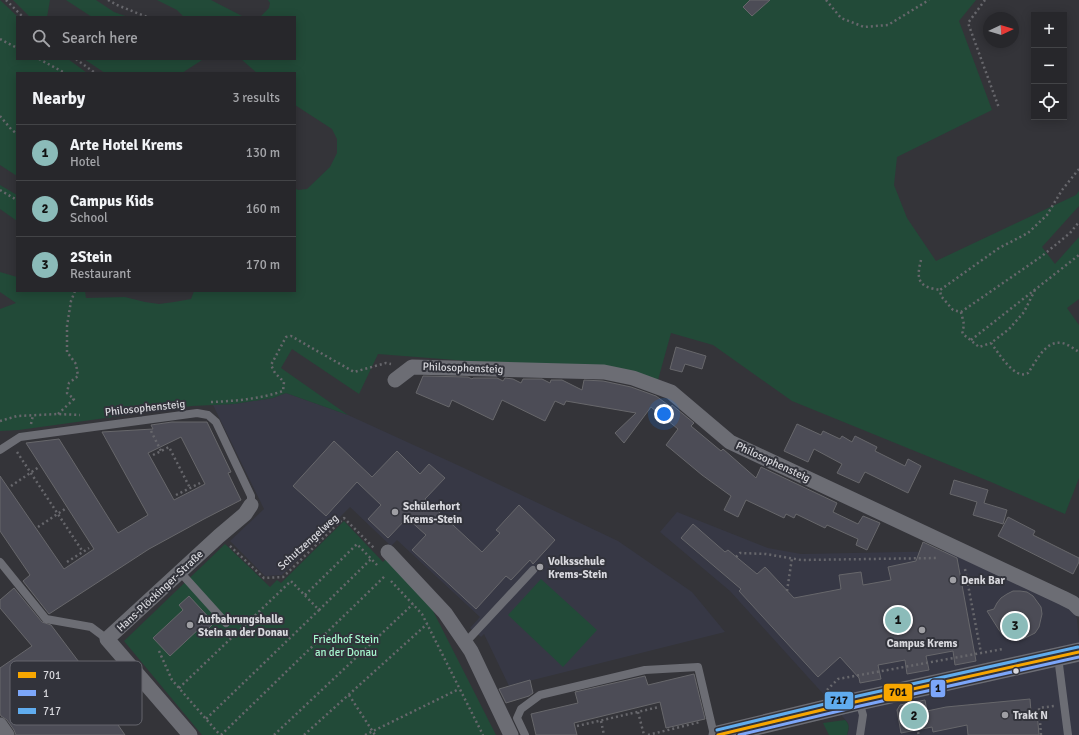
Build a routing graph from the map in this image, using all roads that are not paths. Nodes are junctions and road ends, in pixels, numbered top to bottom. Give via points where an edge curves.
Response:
1 (395, 380) dead end
2 (0, 450) edge
3 (251, 506) joint
4 (388, 552) road end
5 (0, 562) edge
6 (533, 570) dead end
7 (180, 572) junction
8 (1079, 609) edge
9 (226, 623) dead end
10 (107, 639) junction
11 (465, 643) junction
12 (1079, 652) edge
13 (1058, 657) junction
14 (126, 661) edge
15 (142, 679) edge
16 (860, 701) junction
17 (0, 725) edge
18 (714, 727) edge
19 (7, 735) edge
20 (190, 735) edge
21 (511, 735) edge
22 (525, 735) edge
23 (714, 735) edge
24 (860, 735) edge
25 (1068, 735) edge

1 - 8 street, Philosophensteig via 412,367 604,372 633,378 671,392 730,442 1063,598
2 - 3 lane via 20,437 197,413 208,415 216,422 251,496
3 - 7 street, Hans-Plöckinger-Straße
4 - 11 street via 445,613
5 - 10 lane via 46,619 90,627
6 - 11 lane
7 - 9 lane
7 - 10 street, Hans-Plöckinger-Straße
10 - 14 street, Hans-Plöckinger-Straße
11 - 21 street
12 - 13 street
13 - 16 street
13 - 25 lane
15 - 20 street, Hans-Plöckinger-Straße
16 - 18 street
16 - 24 lane via 863,715
17 - 19 street
18 - 22 lane via 698,667 645,670 540,695 521,709 518,718
18 - 23 lane

